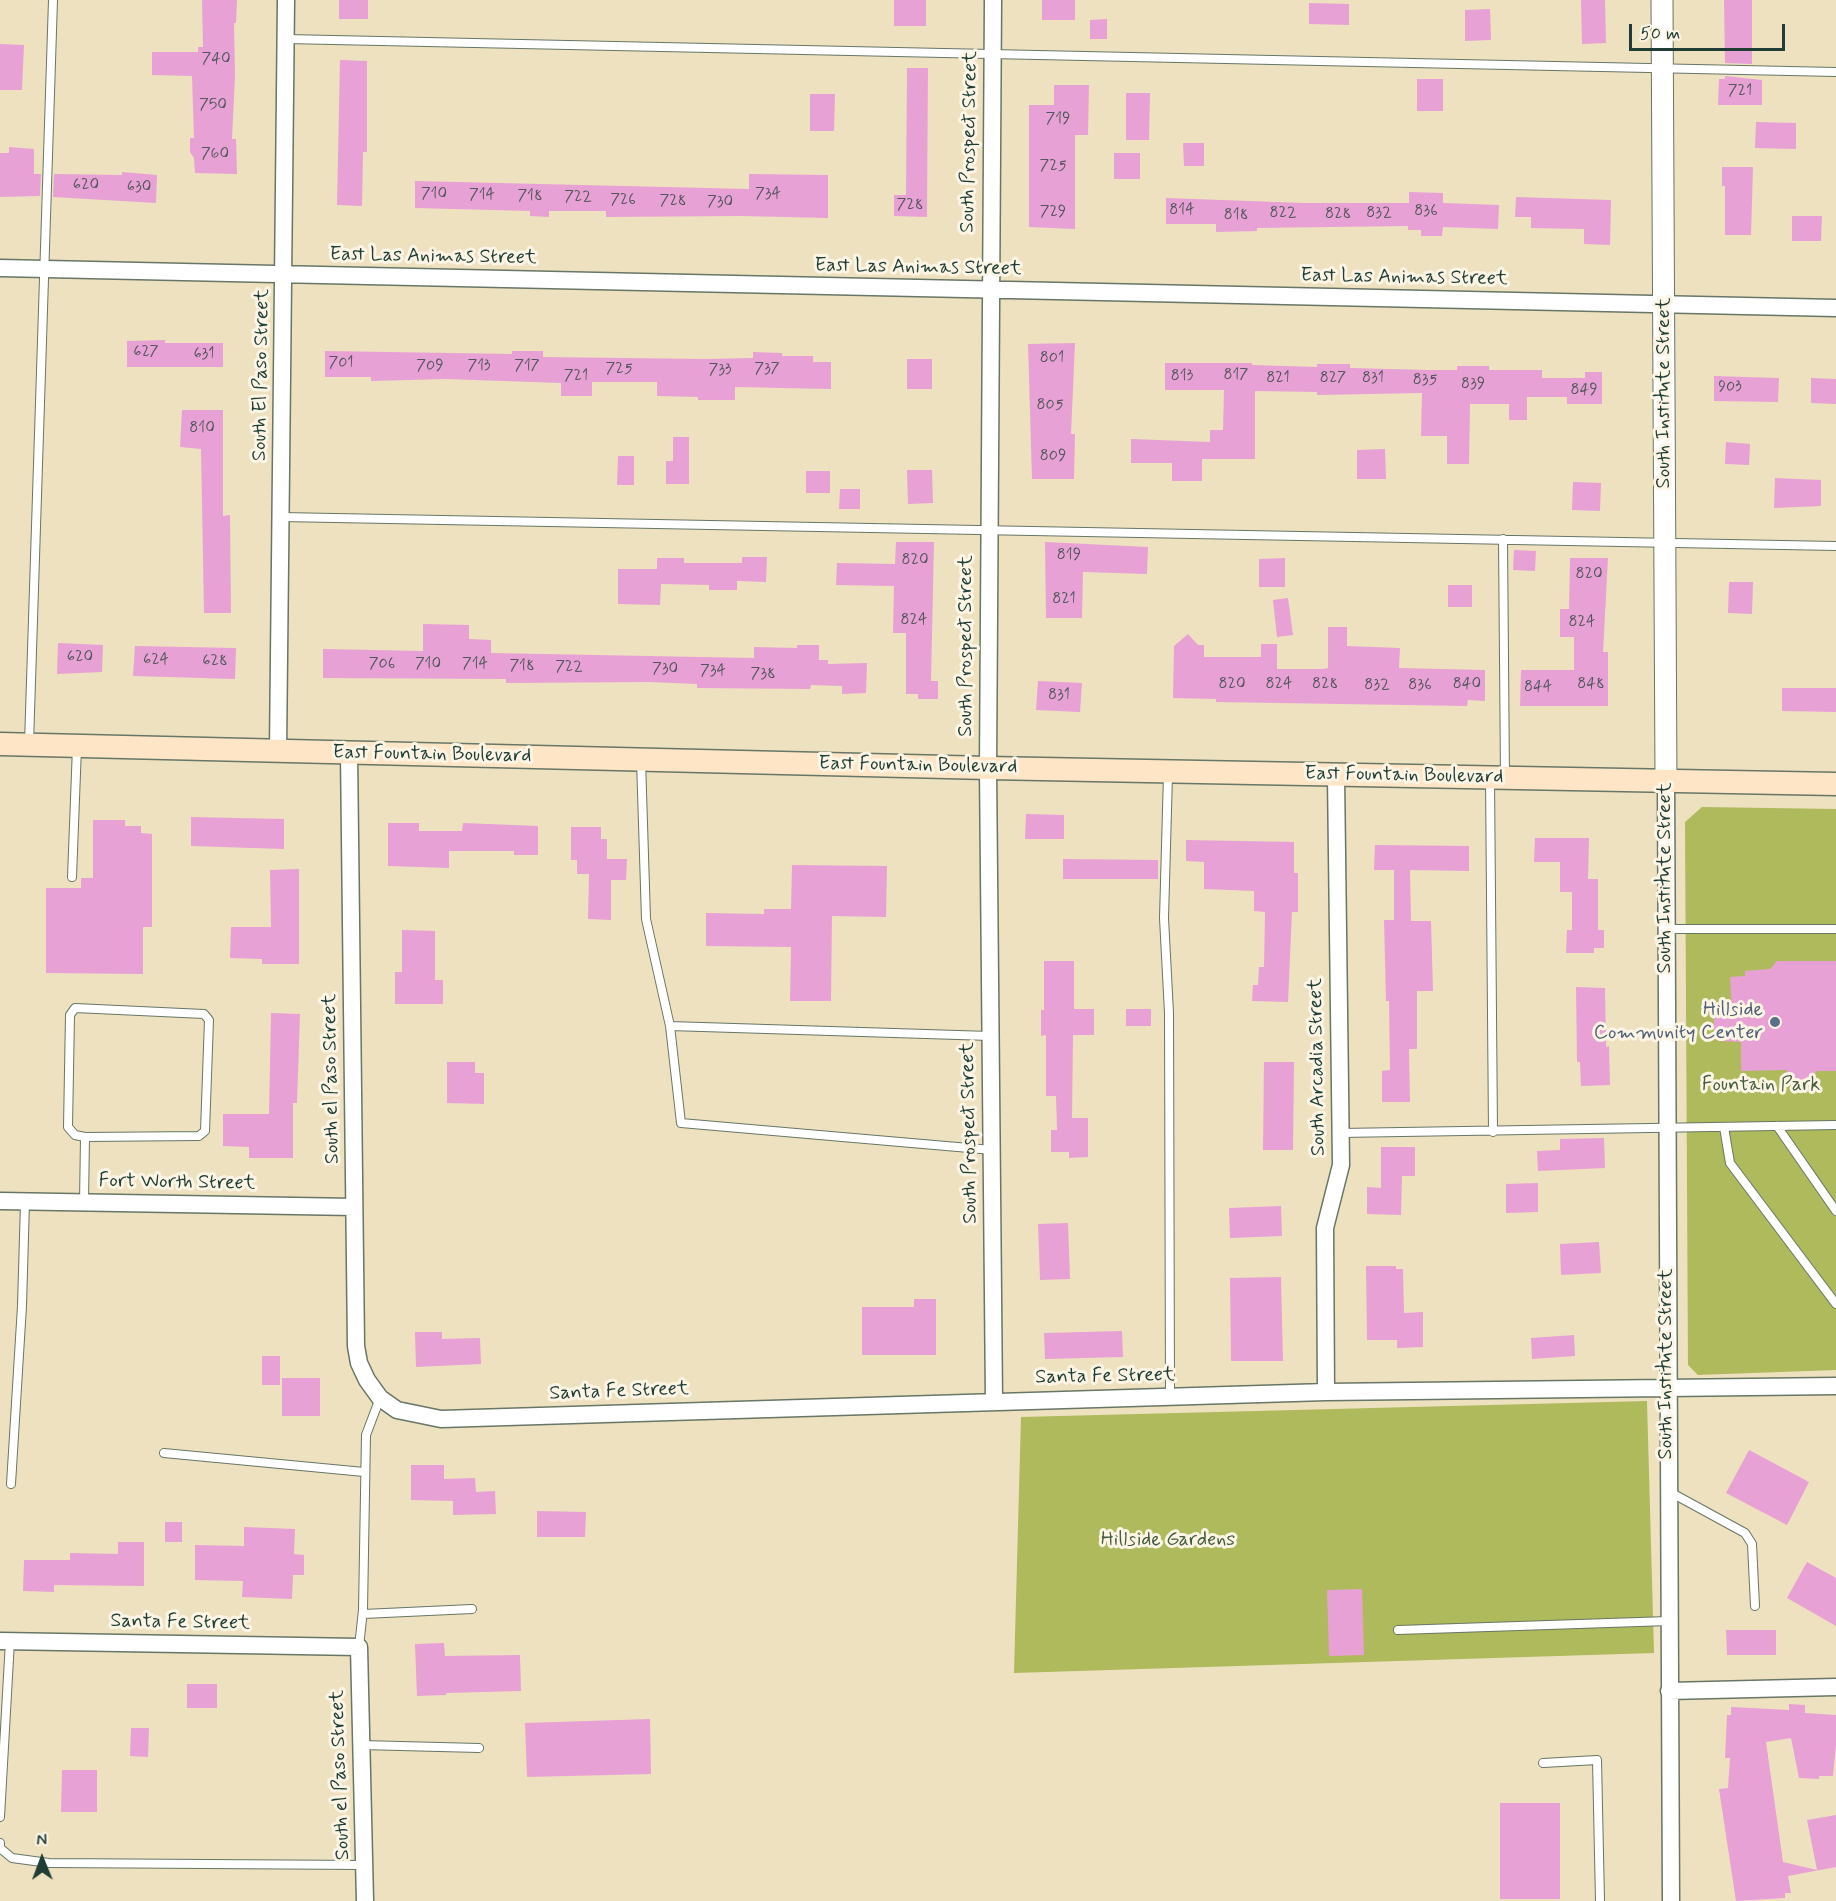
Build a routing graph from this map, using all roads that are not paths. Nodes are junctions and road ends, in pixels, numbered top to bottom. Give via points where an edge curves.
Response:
1 (53, 0) edge
2 (286, 0) edge
3 (993, 0) edge
4 (1662, 0) edge
5 (286, 39) junction
6 (992, 54) junction
7 (1663, 68) junction
8 (1836, 72) edge
9 (0, 268) edge
10 (46, 269) junction
11 (284, 275) junction
12 (990, 291) junction
13 (1665, 304) junction
14 (1836, 308) edge
15 (281, 517) junction
16 (988, 530) junction
17 (1503, 539) junction
18 (1666, 542) junction
19 (1836, 546) edge
20 (0, 744) edge
21 (29, 745) junction
22 (77, 746) junction
23 (278, 751) junction
24 (349, 752) junction
25 (641, 760) junction
26 (988, 768) junction
27 (1168, 772) junction
28 (1336, 776) junction
29 (1497, 778) junction
30 (1666, 780) junction
31 (1836, 784) edge
32 (72, 877) dead end
33 (1667, 929) junction
34 (1836, 929) edge
35 (670, 1026) junction
36 (990, 1036) junction
37 (1836, 1125) edge
38 (1777, 1126) junction
39 (1724, 1127) junction
40 (1667, 1128) junction
41 (1493, 1132) junction
42 (1340, 1133) junction
43 (85, 1137) junction
44 (992, 1150) junction
45 (0, 1201) edge
46 (25, 1202) junction
47 (84, 1203) junction
48 (354, 1207) junction
49 (1836, 1211) edge
50 (1836, 1304) edge
51 (1836, 1386) edge
52 (1667, 1389) junction
53 (1326, 1392) junction
54 (1170, 1397) junction
55 (380, 1398) junction
56 (994, 1401) junction
57 (164, 1453) dead end
58 (364, 1472) junction
59 (11, 1484) dead end
60 (1668, 1491) junction
61 (1755, 1606) dead end
62 (472, 1609) dead end
63 (363, 1614) junction
64 (1669, 1621) junction
65 (1398, 1630) dead end
66 (5, 1641) edge
67 (359, 1647) junction
68 (1836, 1687) edge
69 (1670, 1691) junction
70 (361, 1746) junction
71 (479, 1748) dead end
72 (1543, 1763) dead end
73 (0, 1817) edge
74 (0, 1843) edge
75 (364, 1865) junction
76 (365, 1901) edge
77 (1600, 1901) edge
78 (1671, 1901) edge

1 - 10 lane
2 - 5 street, South El Paso Street
3 - 6 street, South Prospect Street
4 - 7 street, South Institute Street
5 - 6 lane
5 - 11 street, South El Paso Street
6 - 7 lane
6 - 12 street, South Prospect Street
7 - 8 lane
7 - 13 street, South Institute Street
9 - 10 street, East Las Animas Street
10 - 11 street, East Las Animas Street
10 - 21 lane
11 - 12 street, East Las Animas Street
11 - 15 street, South El Paso Street
12 - 13 street, East Las Animas Street
12 - 16 street, South Prospect Street
13 - 14 street, East Las Animas Street
13 - 18 street, South Institute Street
15 - 16 lane
15 - 23 street, South El Paso Street
16 - 17 lane
16 - 26 street, South Prospect Street
17 - 18 lane
17 - 29 lane
18 - 19 lane
18 - 30 street, South Institute Street
20 - 21 main road, East Fountain Boulevard
21 - 22 main road, East Fountain Boulevard
22 - 23 main road, East Fountain Boulevard
22 - 32 lane
23 - 24 main road, East Fountain Boulevard
24 - 25 main road, East Fountain Boulevard
24 - 48 street, South el Paso Street
25 - 26 main road, East Fountain Boulevard
25 - 35 lane via 646,919
26 - 27 main road, East Fountain Boulevard
26 - 36 street, South Prospect Street
27 - 28 main road, East Fountain Boulevard
27 - 54 lane via 1164,918
28 - 29 main road, East Fountain Boulevard
28 - 42 street, South Arcadia Street
29 - 30 main road, East Fountain Boulevard
29 - 41 lane
30 - 31 main road, East Fountain Boulevard
30 - 33 street, South Institute Street
33 - 34 lane
33 - 40 street, South Institute Street
35 - 36 lane
35 - 44 lane via 681,1123
36 - 44 street, South Prospect Street
37 - 38 lane
38 - 39 lane
38 - 49 lane
39 - 40 lane
39 - 50 lane via 1730,1163
40 - 41 lane
40 - 52 street, South Institute Street
41 - 42 lane
42 - 53 street, South Arcadia Street via 1341,1165 1325,1228
43 - 43 lane via 68,1128 70,1015 75,1008 204,1014 209,1020 205,1131 199,1136
43 - 47 lane
44 - 56 street, South Prospect Street
45 - 46 street, Fort Worth Street
46 - 47 street, Fort Worth Street
46 - 59 lane
47 - 48 street, Fort Worth Street
48 - 55 street, South el Paso Street via 356,1346 359,1363
51 - 52 street, Santa Fe Street
52 - 53 street, Santa Fe Street
52 - 60 street, South Institute Street
53 - 54 street, Santa Fe Street
54 - 56 street, Santa Fe Street
55 - 56 street, Santa Fe Street via 397,1410 441,1419
55 - 58 lane via 366,1435
57 - 58 lane
58 - 63 lane
60 - 61 lane via 1745,1533 1752,1544
60 - 64 street, South Institute Street
62 - 63 lane
63 - 67 lane
64 - 65 lane
64 - 69 street, South Institute Street
66 - 67 street, Santa Fe Street
66 - 73 lane
67 - 70 street, South el Paso Street
68 - 69 street
69 - 78 street, South Institute Street
70 - 71 lane
70 - 75 street, South el Paso Street
72 - 77 lane via 1597,1760
74 - 75 lane via 0,1848 12,1858 49,1863
75 - 76 street, South el Paso Street

